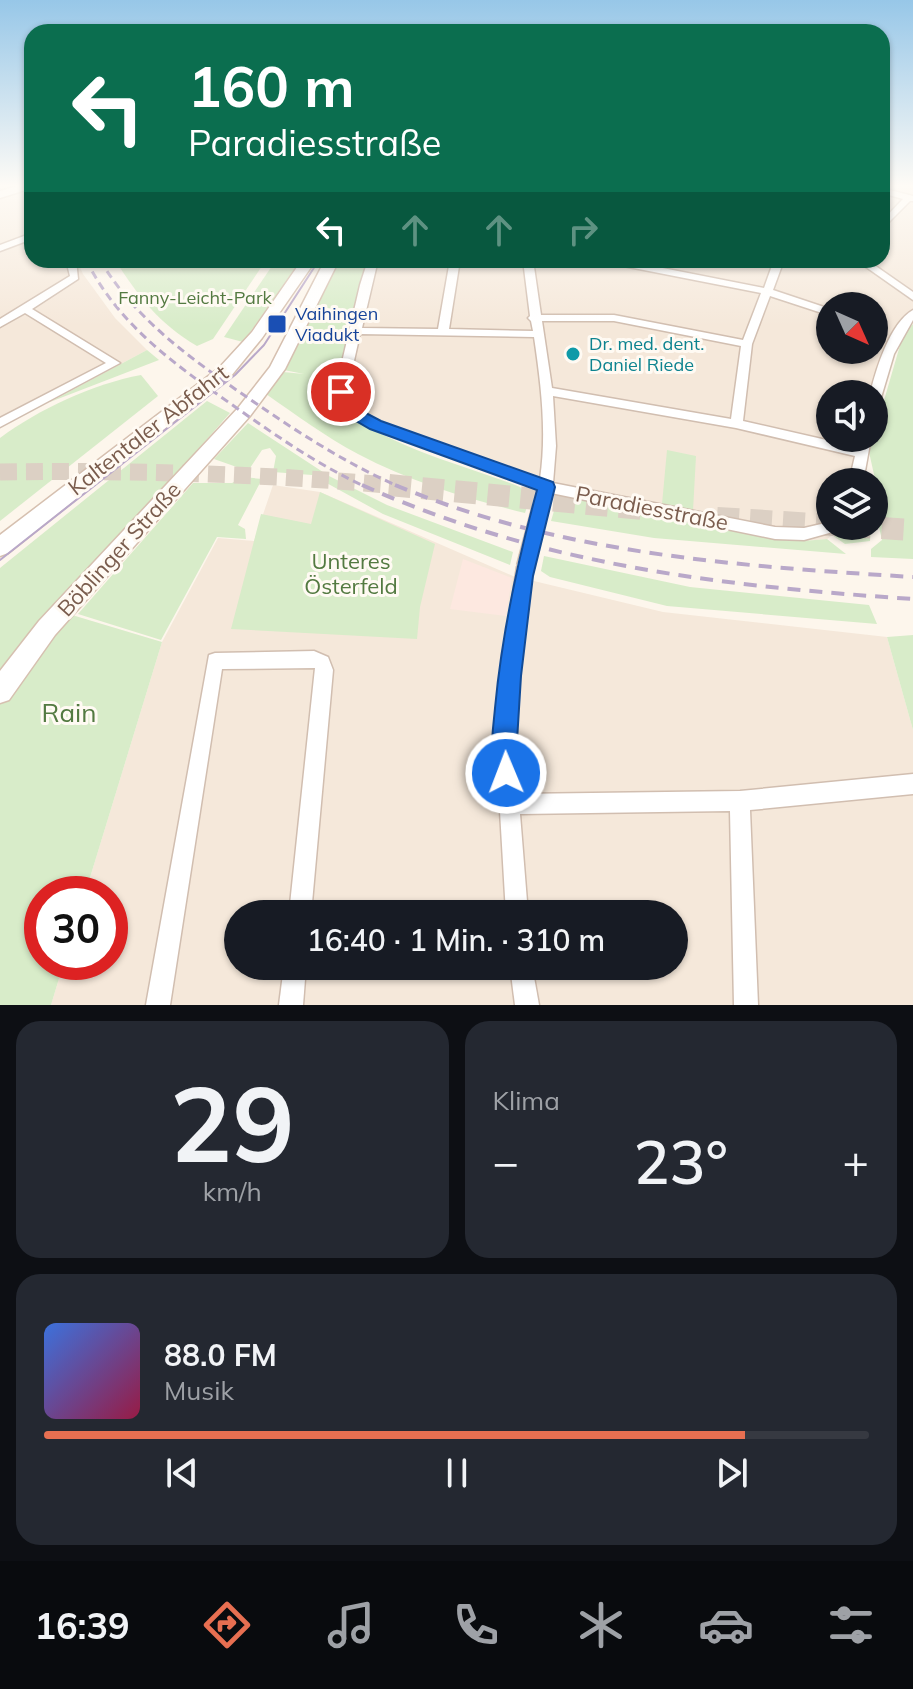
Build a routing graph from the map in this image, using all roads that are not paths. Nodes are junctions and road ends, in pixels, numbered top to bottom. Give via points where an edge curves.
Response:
1 (24, 239) edge
2 (0, 248) edge
3 (73, 268) edge
4 (303, 268) edge
5 (328, 268) edge
6 (370, 268) edge
7 (454, 268) edge
8 (529, 268) edge
9 (655, 268) edge
10 (680, 268) edge
11 (776, 268) edge
12 (872, 268) edge
13 (678, 272) junction
14 (766, 291) junction
15 (913, 297) edge
16 (816, 308) edge
17 (25, 309) junction
18 (0, 311) edge
19 (913, 313) edge
20 (12, 317) junction
21 (533, 318) junction
22 (0, 324) edge
23 (356, 331) junction
24 (443, 332) junction
25 (537, 334) junction
26 (747, 344) junction
27 (880, 380) edge
28 (547, 391) junction
29 (0, 423) edge
30 (736, 424) junction
31 (862, 453) joint
32 (859, 468) edge
33 (546, 487) junction
34 (816, 531) edge
35 (0, 547) edge
36 (0, 691) edge
37 (913, 784) edge
38 (740, 801) junction
39 (507, 804) junction
40 (301, 900) edge
41 (516, 900) edge
42 (294, 980) edge
43 (523, 980) edge
44 (158, 1005) edge
45 (291, 1005) edge
46 (527, 1005) edge
47 (746, 1005) edge

1 - 2 street
3 - 17 street via 75,277
4 - 35 main road, Kaltentaler Abfahrt via 225,372
5 - 36 main road, Böblinger Straße via 286,355 244,412 47,628
6 - 23 street, Paradiesstraße
7 - 24 street
8 - 21 street
9 - 13 street
10 - 13 street
11 - 14 street
12 - 15 street
13 - 14 street
14 - 16 street
14 - 26 street
17 - 20 street
17 - 29 street via 113,364
18 - 20 street
19 - 27 street via 899,329
20 - 22 street
21 - 25 street
21 - 26 street via 614,318
23 - 24 street
23 - 33 street, Paradiesstraße via 341,392 357,415
24 - 25 street
25 - 28 street
26 - 30 street
28 - 30 street
28 - 33 street
30 - 31 street
31 - 32 street
33 - 34 street, Paradiesstraße via 775,533
33 - 39 street, bridge via 525,567 506,715
37 - 38 street
38 - 39 street
38 - 47 street
39 - 41 street
40 - 44 street via 322,663 215,661
42 - 45 street
43 - 46 street

